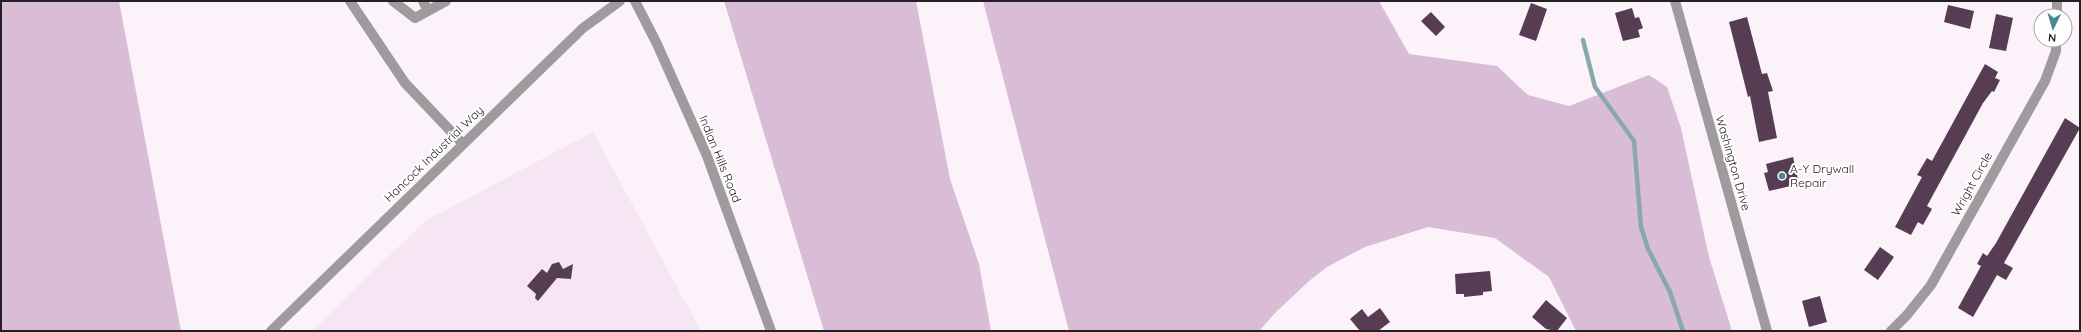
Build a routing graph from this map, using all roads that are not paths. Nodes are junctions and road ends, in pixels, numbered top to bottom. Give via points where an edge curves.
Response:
1 (350, 1) edge
2 (393, 1) edge
3 (423, 1) edge
4 (446, 1) edge
5 (620, 1) edge
6 (635, 1) edge
7 (1675, 1) edge
8 (428, 11) junction
9 (2056, 48) edge
10 (463, 144) junction
11 (271, 331) edge
12 (772, 331) edge
13 (1767, 331) edge
14 (1891, 331) edge

1 - 10 street via 405,83
2 - 8 street via 415,18
3 - 8 street
4 - 8 street
5 - 10 street, Hancock Industrial Way via 583,28
6 - 12 street, Indian Hills Road via 707,156
7 - 13 street, Washington Drive
9 - 14 street, Wright Circle via 2045,81 1931,285
10 - 11 street, Hancock Industrial Way

